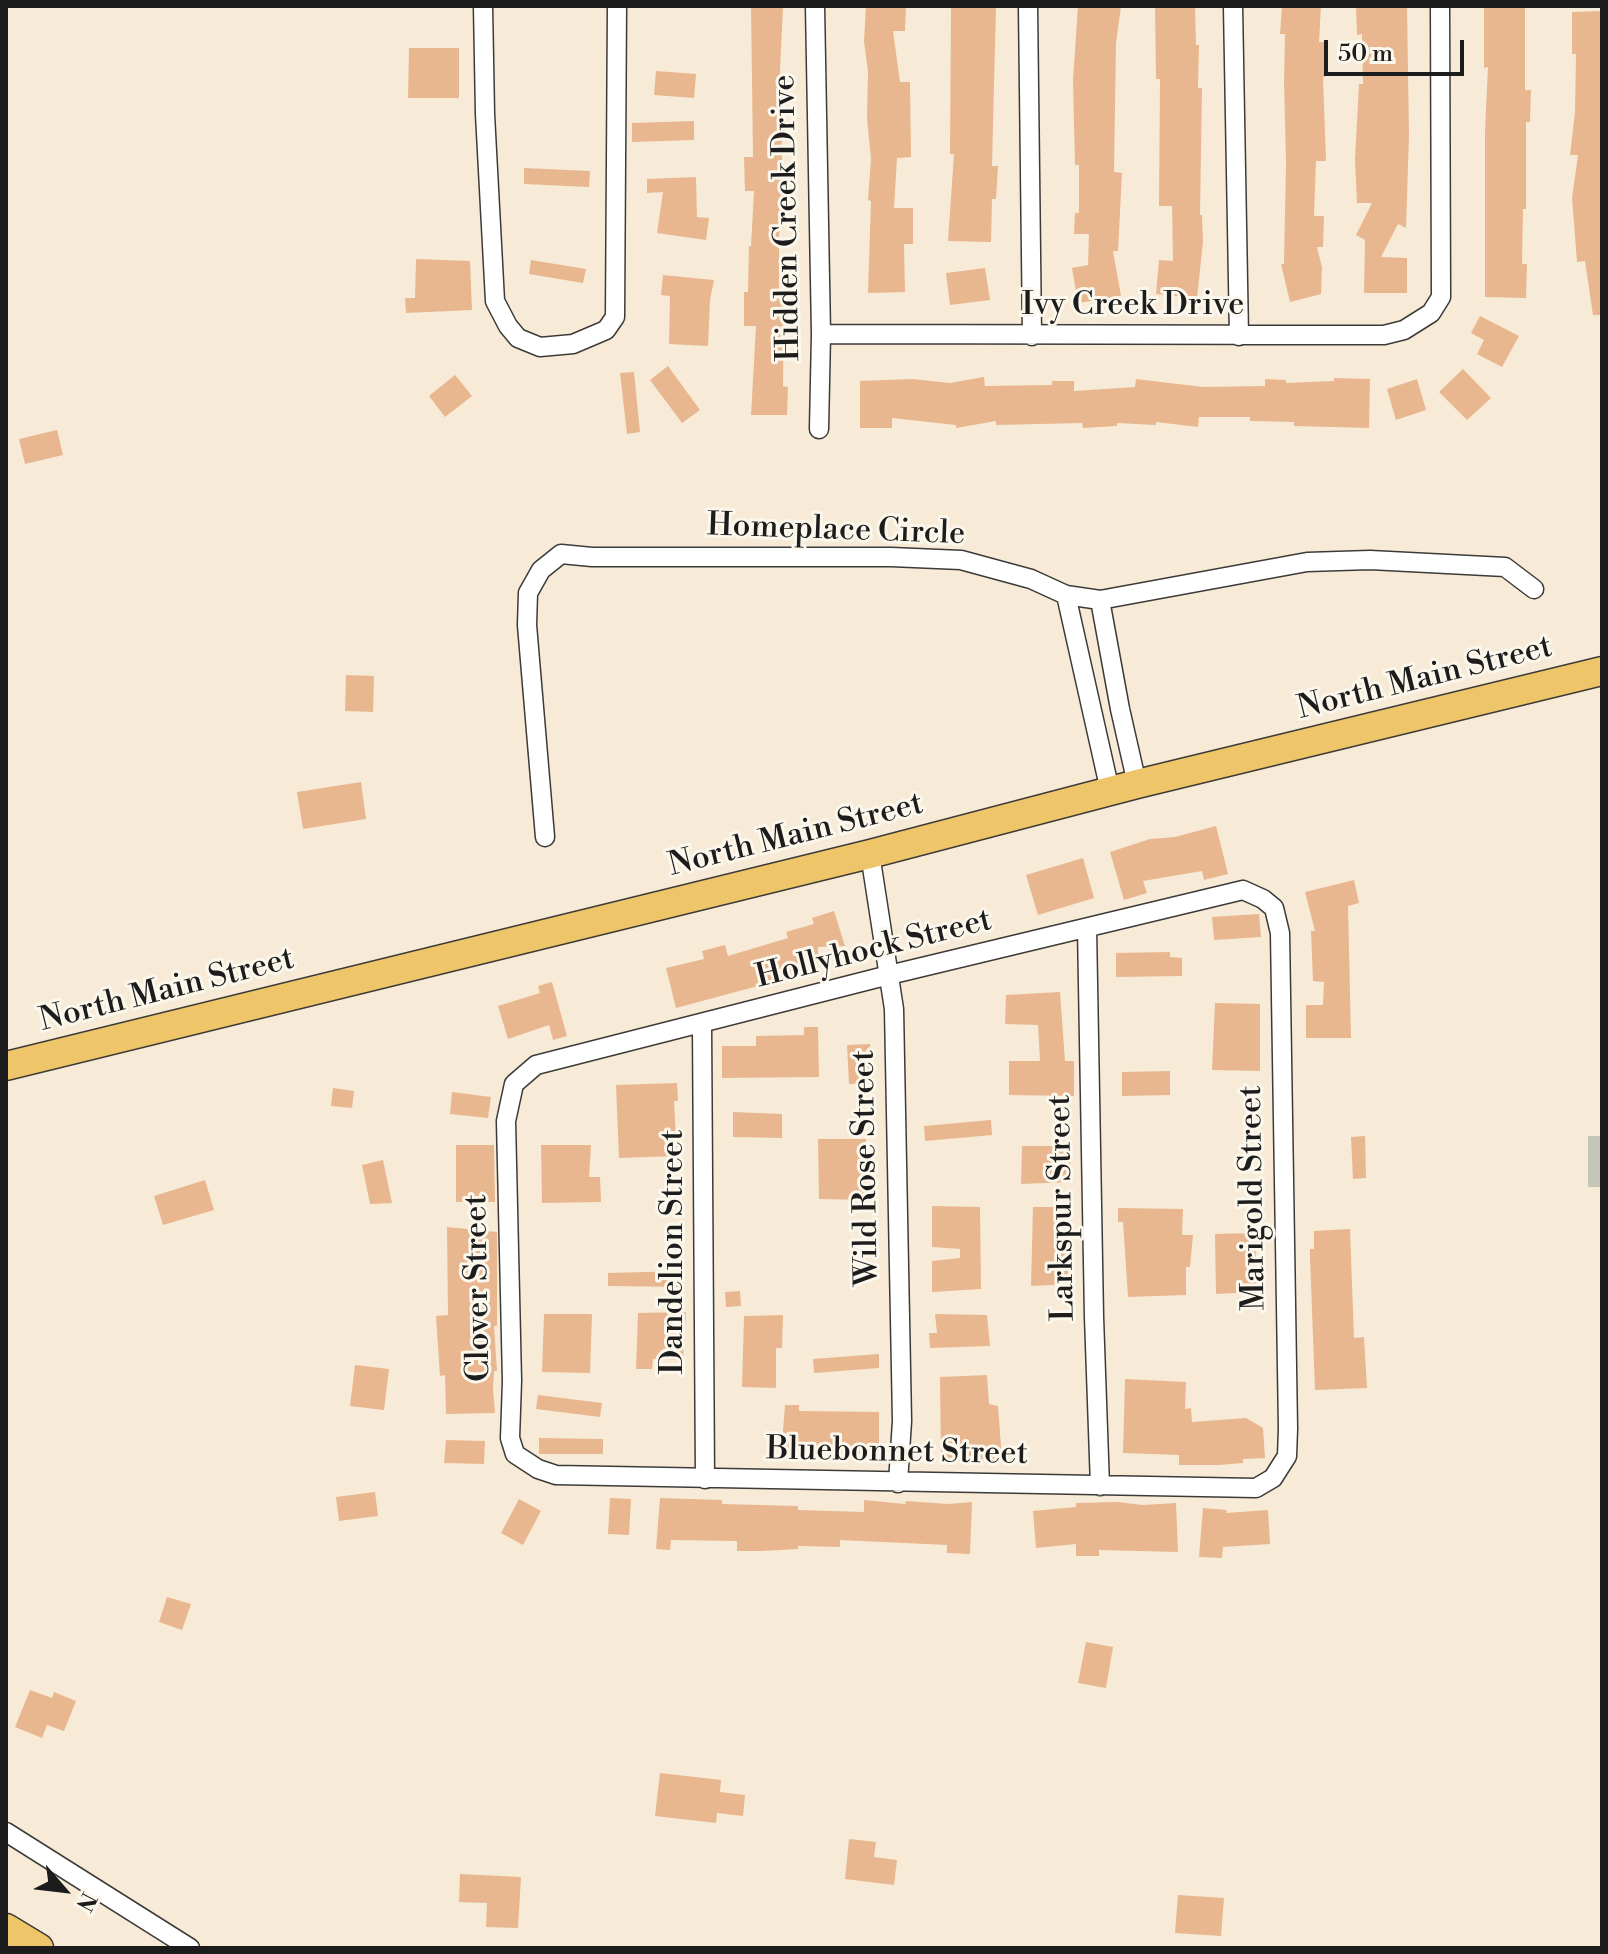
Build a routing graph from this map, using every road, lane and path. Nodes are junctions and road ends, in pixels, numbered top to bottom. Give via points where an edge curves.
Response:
1 (483, 6) edge
2 (617, 6) edge
3 (815, 6) edge
4 (1028, 6) edge
5 (1233, 6) edge
6 (1440, 6) edge
7 (821, 334) junction
8 (1032, 336) junction
9 (1239, 336) junction
10 (819, 429) dead end
11 (1534, 589) dead end
12 (1066, 595) junction
13 (1100, 600) junction
14 (1602, 671) edge
15 (1116, 685) junction
16 (1087, 690) junction
17 (1137, 784) junction
18 (1110, 791) junction
19 (545, 837) dead end
20 (870, 854) junction
21 (1263, 899) joint
22 (1087, 928) junction
23 (889, 975) junction
24 (702, 1025) junction
25 (6, 1066) edge
26 (510, 1093) joint
27 (538, 1469) joint
28 (705, 1479) junction
29 (898, 1483) junction
30 (1100, 1486) junction
31 (1256, 1488) joint
32 (6, 1832) edge
33 (6, 1928) edge
34 (39, 1948) edge
35 (190, 1948) edge

1 - 2 street via 495,301 518,338 540,347 573,344 606,330 615,317
3 - 7 street, Hidden Creek Drive
4 - 8 street
5 - 9 street
6 - 9 street, Ivy Creek Drive via 1441,297 1431,313 1384,335
7 - 8 street, Ivy Creek Drive
7 - 10 street, Hidden Creek Drive
8 - 9 street, Ivy Creek Drive
11 - 13 street, Homeplace Circle via 1505,567 1370,560 1307,562
12 - 13 street, Homeplace Circle
12 - 16 street
12 - 19 street, Homeplace Circle via 1031,579 961,560 561,554 541,570 528,593
13 - 15 street
14 - 17 main road, North Main Street
15 - 16 street
15 - 17 street
16 - 18 street
17 - 18 main road, North Main Street
18 - 20 main road, North Main Street
20 - 23 street, Wild Rose Street
20 - 25 main road, North Main Street
21 - 22 street, Hollyhock Street via 1243,890 1229,892
21 - 31 street, Marigold Street via 1274,908 1280,933 1288,1429 1287,1456 1273,1478
22 - 23 street, Hollyhock Street
22 - 30 street, Larkspur Street
23 - 24 street, Hollyhock Street
23 - 29 street, Wild Rose Street via 896,1073 902,1421
24 - 26 street, Hollyhock Street via 536,1065
24 - 28 street, Dandelion Street
26 - 27 street, Clover Street via 510,1438 515,1454
27 - 28 street, Bluebonnet Street via 556,1475
28 - 29 street, Bluebonnet Street
29 - 30 street, Bluebonnet Street
30 - 31 street, Bluebonnet Street
32 - 35 street
33 - 34 main road

